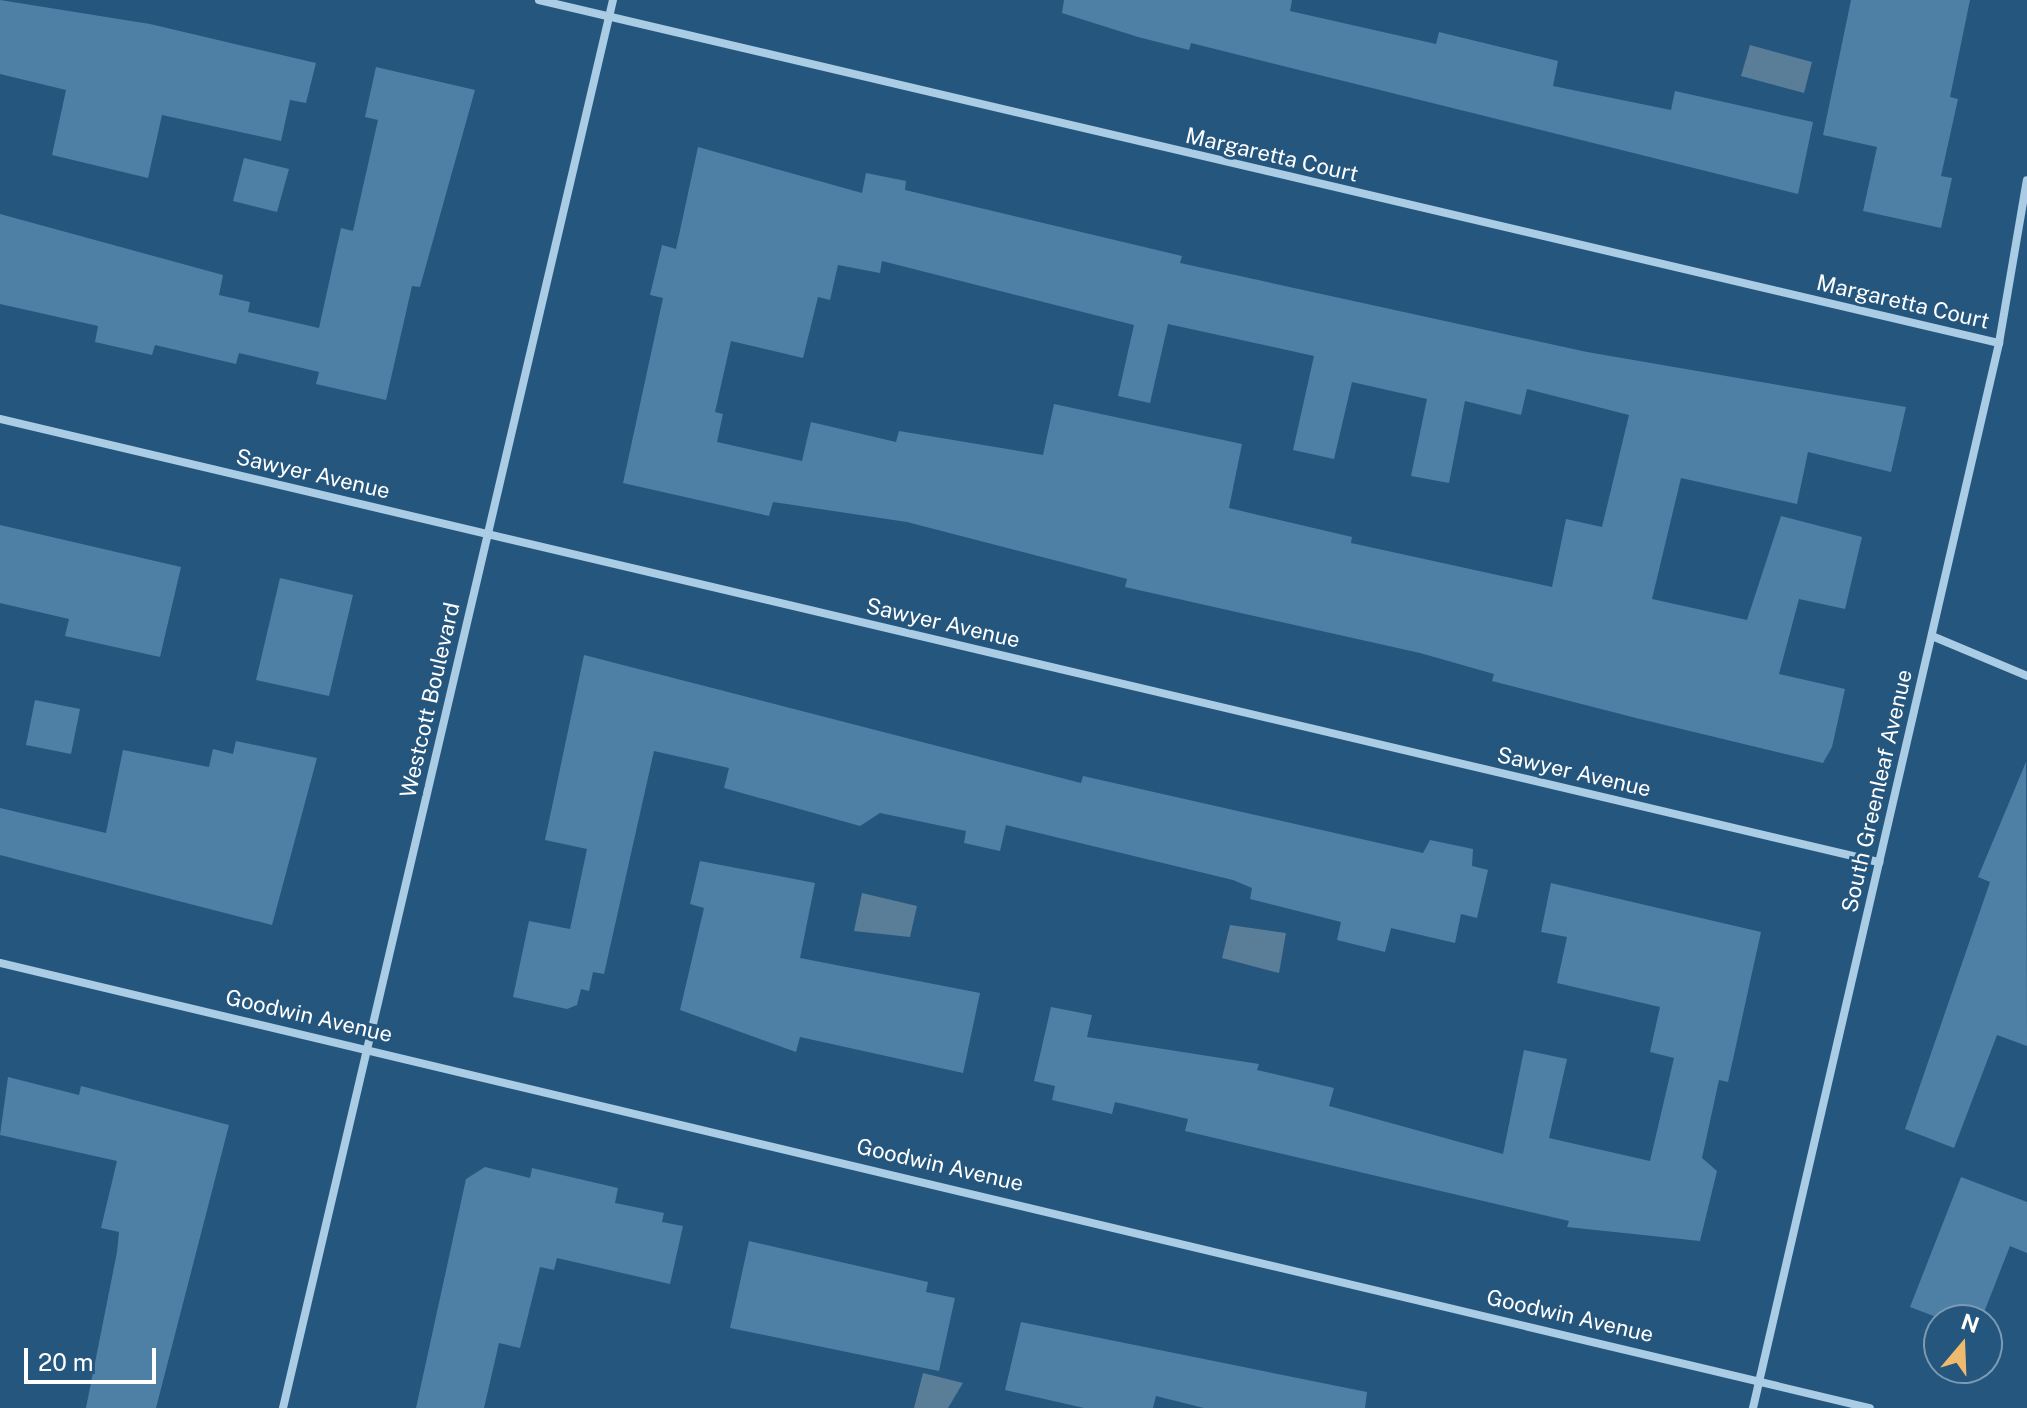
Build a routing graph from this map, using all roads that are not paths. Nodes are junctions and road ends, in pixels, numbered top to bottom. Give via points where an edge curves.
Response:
1 (539, 0) edge
2 (613, 0) edge
3 (609, 18) junction
4 (2027, 180) edge
5 (1999, 343) junction
6 (0, 419) edge
7 (488, 534) junction
8 (1932, 636) junction
9 (2027, 676) edge
10 (1879, 862) junction
11 (0, 963) edge
12 (367, 1048) junction
13 (1759, 1379) junction
14 (283, 1408) edge
15 (1753, 1408) edge
16 (1870, 1408) edge

1 - 3 street, Margaretta Court
2 - 3 street, Westcott Boulevard
3 - 5 street, Margaretta Court
3 - 7 street, Westcott Boulevard
4 - 5 street, South Greenleaf Avenue
5 - 8 street, South Greenleaf Avenue
6 - 7 street, Sawyer Avenue
7 - 10 street, Sawyer Avenue
7 - 12 street, Westcott Boulevard
8 - 9 street
8 - 10 street, South Greenleaf Avenue
10 - 13 street, South Greenleaf Avenue
11 - 12 street, Goodwin Avenue
12 - 13 street, Goodwin Avenue
12 - 14 street, Westcott Boulevard
13 - 15 street, South Greenleaf Avenue
13 - 16 street, Goodwin Avenue

